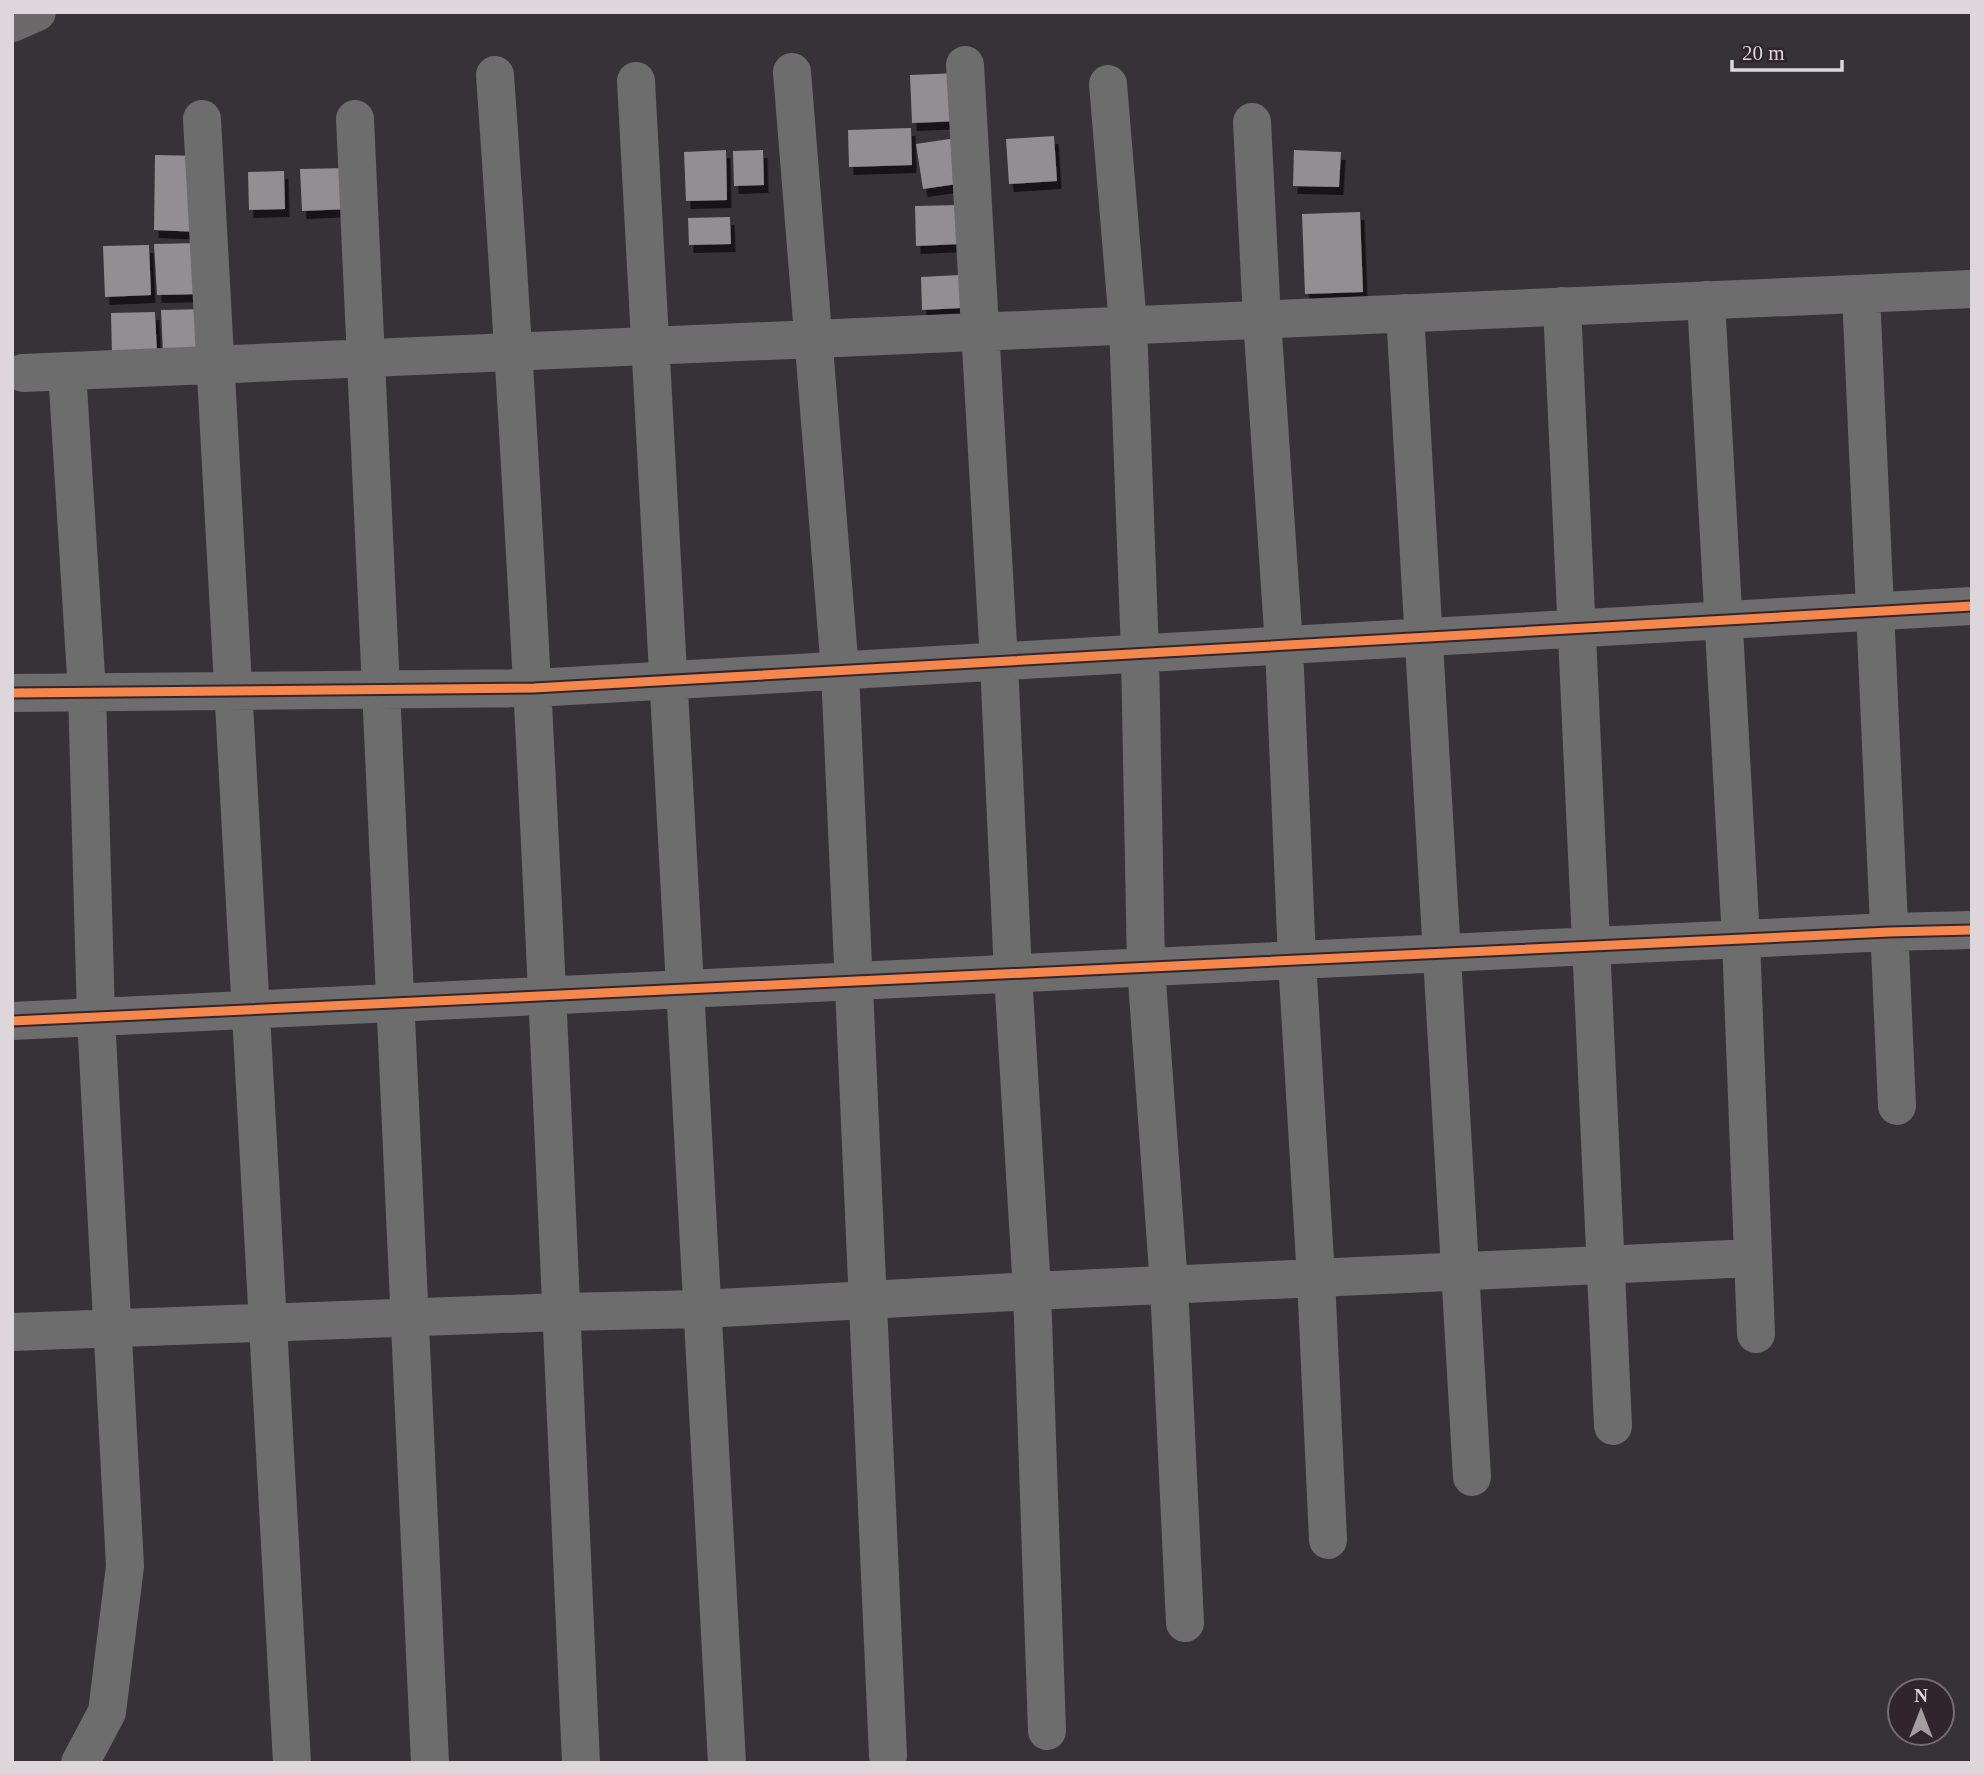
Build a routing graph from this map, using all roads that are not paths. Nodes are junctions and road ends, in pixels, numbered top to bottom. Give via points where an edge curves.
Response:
1 (37, 12) edge
2 (12, 23) edge
3 (965, 65) dead end
4 (792, 72) dead end
5 (495, 75) dead end
6 (636, 81) dead end
7 (1108, 84) dead end
8 (202, 119) dead end
9 (355, 119) dead end
10 (1252, 122) dead end
11 (1972, 289) edge
12 (1861, 294) junction
13 (1706, 300) junction
14 (1562, 306) junction
15 (1405, 313) junction
16 (1262, 319) junction
17 (1128, 325) junction
18 (980, 332) junction
19 (815, 338) junction
20 (650, 346) junction
21 (515, 352) junction
22 (366, 358) junction
23 (215, 365) junction
24 (67, 371) junction
25 (23, 373) dead end
26 (1972, 606) edge
27 (1875, 612) junction
28 (1722, 621) junction
29 (1576, 629) junction
30 (1423, 638) junction
31 (1284, 646) junction
32 (1140, 654) junction
33 (999, 662) junction
34 (840, 671) junction
35 (668, 680) junction
36 (534, 688) junction
37 (381, 690) junction
38 (233, 691) junction
39 (87, 692) junction
40 (12, 693) edge
41 (1972, 930) edge
42 (1889, 932) junction
43 (1741, 939) junction
44 (1591, 946) junction
45 (1442, 954) junction
46 (1297, 960) junction
47 (1146, 967) junction
48 (1013, 974) junction
49 (854, 981) junction
50 (685, 989) junction
51 (547, 996) junction
52 (395, 1003) junction
53 (251, 1009) junction
54 (96, 1017) junction
55 (12, 1021) edge
56 (1897, 1106) dead end
57 (1753, 1258) junction
58 (1605, 1264) junction
59 (1460, 1271) junction
60 (1316, 1278) junction
61 (1169, 1285) junction
62 (1032, 1291) junction
63 (868, 1299) junction
64 (702, 1309) junction
65 (561, 1312) junction
66 (410, 1317) junction
67 (268, 1322) junction
68 (113, 1328) junction
69 (12, 1332) edge
70 (1756, 1334) dead end
71 (1613, 1426) dead end
72 (1472, 1477) dead end
73 (1328, 1540) dead end
74 (1185, 1623) dead end
75 (1047, 1731) dead end
76 (888, 1756) dead end
77 (80, 1763) edge
78 (292, 1763) edge
79 (430, 1763) edge
80 (581, 1763) edge
81 (727, 1763) edge

1 - 2 highway
3 - 18 street
4 - 19 street
5 - 21 street
6 - 20 street
7 - 17 street
8 - 23 street
9 - 22 street
10 - 16 street
11 - 12 street
12 - 13 street
12 - 27 street
13 - 14 street
13 - 28 street
14 - 15 street
14 - 29 street
15 - 16 street
15 - 30 street
16 - 17 street
16 - 31 street
17 - 18 street
17 - 32 street
18 - 19 street
18 - 33 street
19 - 20 street
19 - 34 street
20 - 21 street
20 - 35 street
21 - 22 street
21 - 36 street
22 - 23 street
22 - 37 street
23 - 24 street
23 - 38 street
24 - 25 street
24 - 39 street
26 - 27 street
27 - 28 street
27 - 42 street
28 - 29 street
28 - 43 street
29 - 30 street
29 - 44 street
30 - 31 street
30 - 45 street
31 - 32 street
31 - 46 street
32 - 33 street
32 - 47 street
33 - 34 street
33 - 48 street
34 - 35 street
34 - 49 street
35 - 36 street
35 - 50 street
36 - 37 street
36 - 51 street
37 - 38 street
37 - 52 street
38 - 39 street
38 - 53 street
39 - 40 street
39 - 54 street
41 - 42 street
42 - 43 street
42 - 56 street
43 - 44 street
43 - 57 street
44 - 45 street
44 - 58 street
45 - 46 street
45 - 59 street
46 - 47 street
46 - 60 street
47 - 48 street
47 - 61 street
48 - 49 street
48 - 62 street
49 - 50 street
49 - 63 street
50 - 51 street
50 - 64 street
51 - 52 street
51 - 65 street
52 - 53 street
52 - 66 street
53 - 54 street
53 - 67 street
54 - 55 street
54 - 68 street
57 - 58 street
57 - 70 street
58 - 59 street
58 - 71 street
59 - 60 street
59 - 72 street
60 - 61 street
60 - 73 street
61 - 62 street
61 - 74 street
62 - 63 street
62 - 75 street
63 - 64 street
63 - 76 street
64 - 65 street
64 - 81 street
65 - 66 street
65 - 80 street
66 - 67 street
66 - 79 street
67 - 68 street
67 - 78 street
68 - 69 street
68 - 77 street via 125,1566 107,1712

